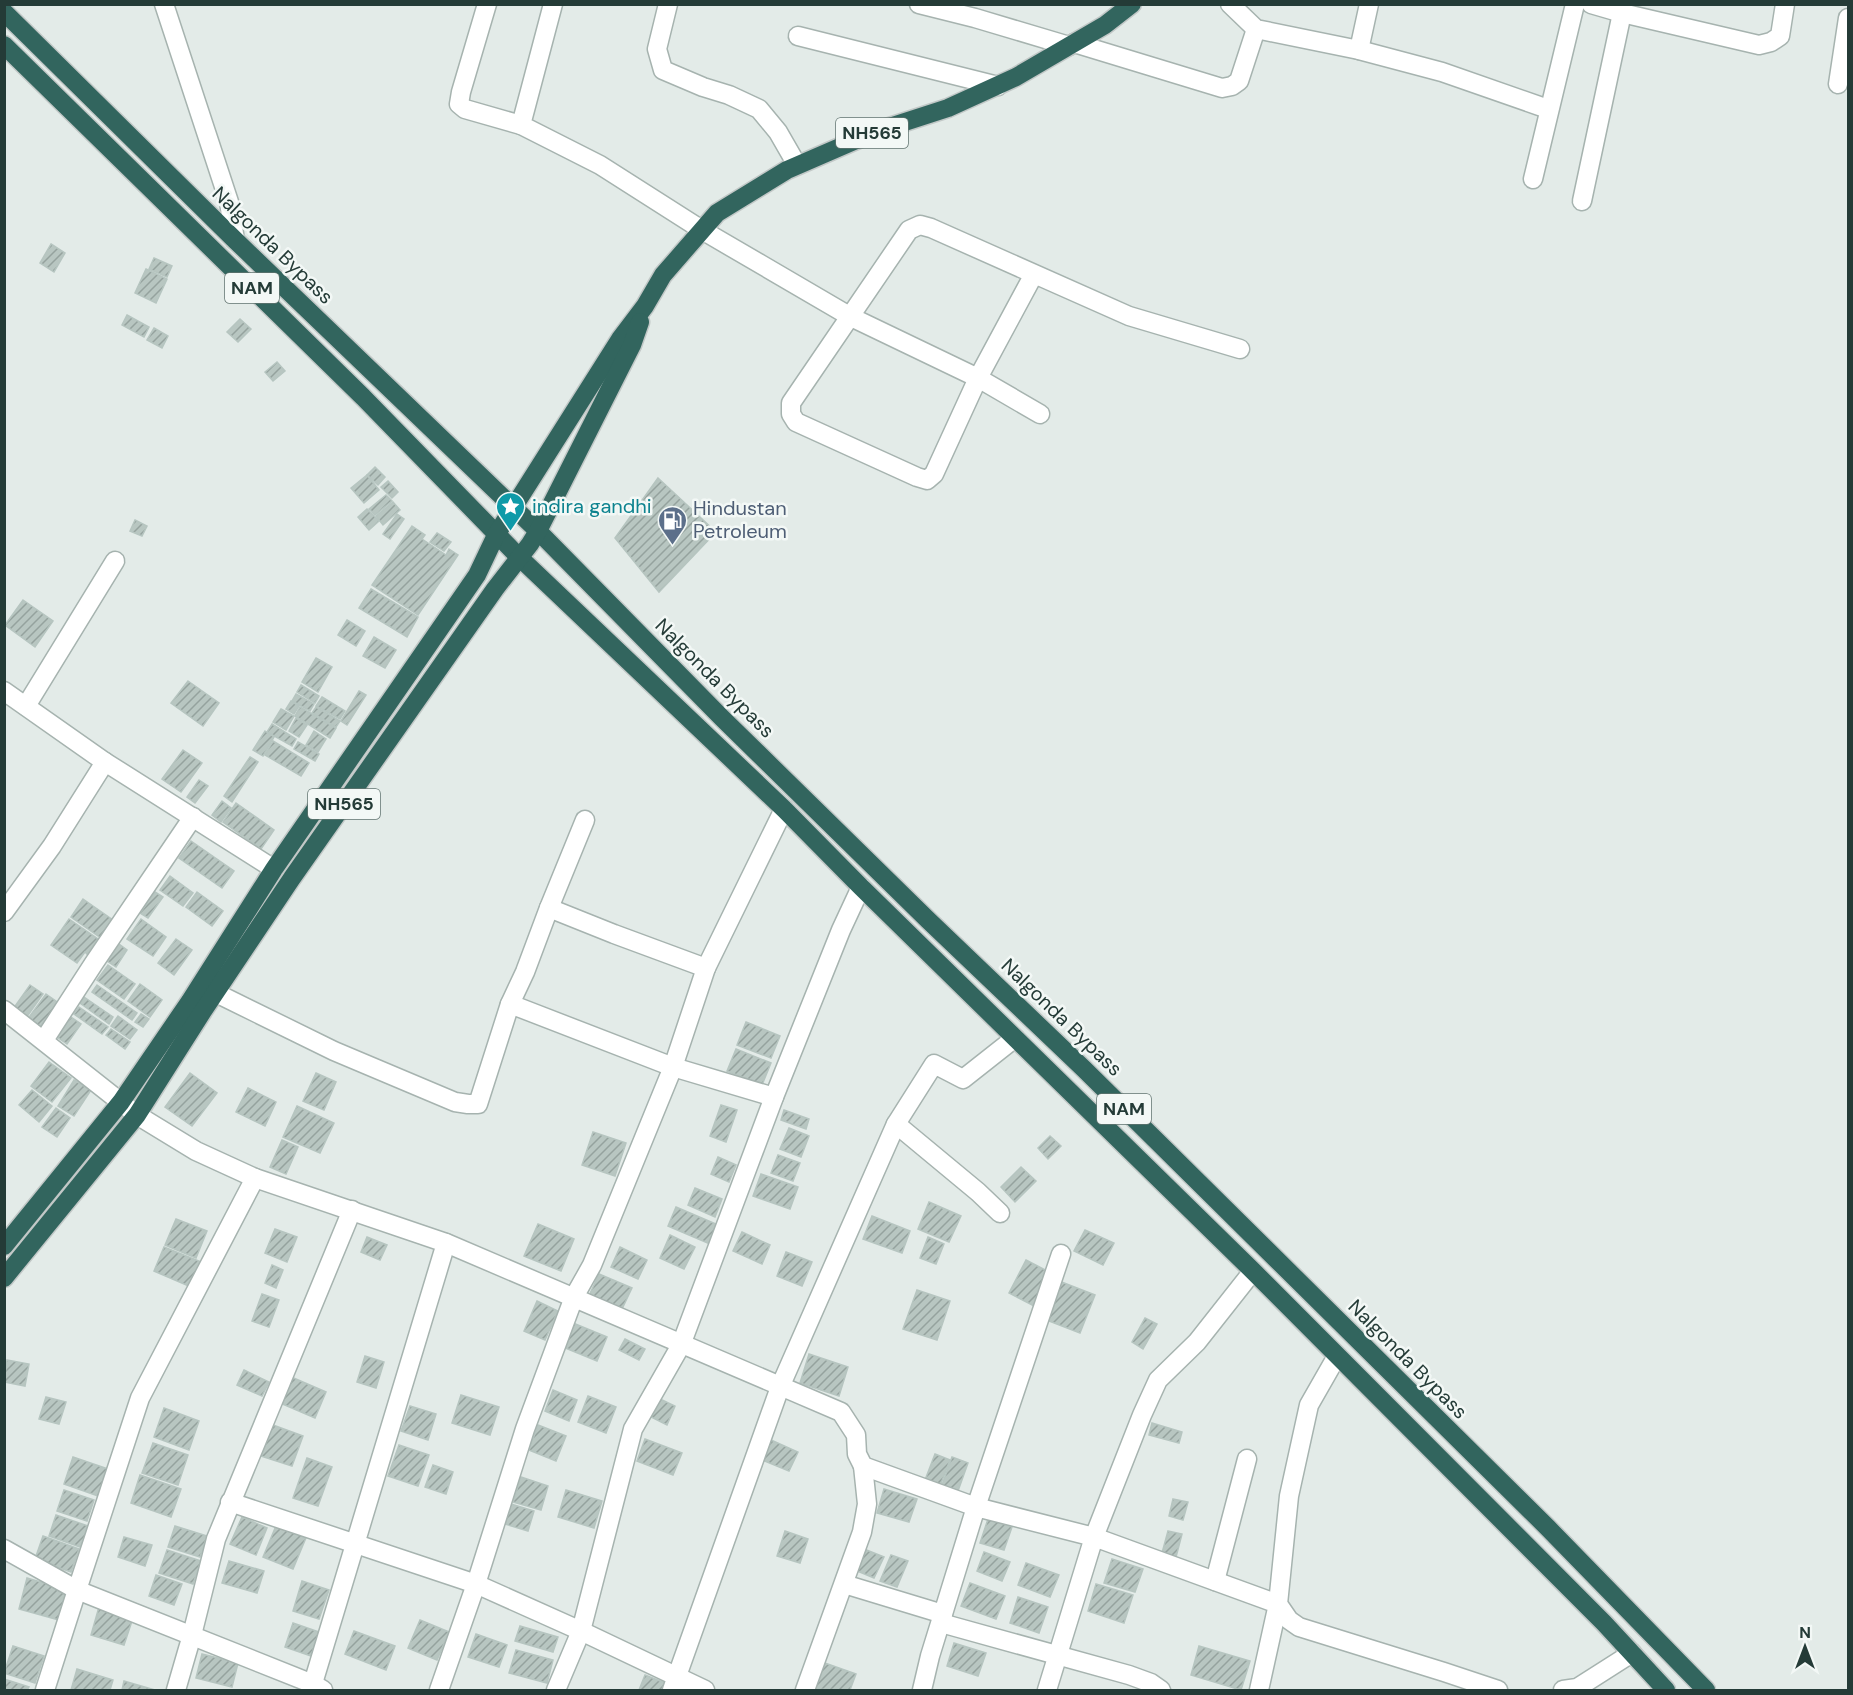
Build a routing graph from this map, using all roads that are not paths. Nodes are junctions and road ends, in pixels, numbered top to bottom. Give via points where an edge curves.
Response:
1 (164, 4) edge
2 (487, 4) edge
3 (554, 4) edge
4 (668, 4) edge
5 (919, 4) edge
6 (1132, 4) edge
7 (1230, 4) edge
8 (1369, 4) edge
9 (1575, 4) edge
10 (1591, 4) edge
11 (1785, 4) edge
12 (4, 12) edge
13 (1622, 13) junction
14 (1848, 18) edge
15 (1256, 29) junction
16 (798, 36) dead end
17 (4, 45) edge
18 (1072, 45) junction
19 (1359, 50) junction
20 (1838, 84) dead end
21 (998, 86) junction
22 (1548, 109) junction
23 (521, 125) junction
24 (797, 165) junction
25 (1533, 179) dead end
26 (1582, 201) dead end
27 (702, 230) junction
28 (235, 240) junction
29 (1034, 274) junction
30 (645, 306) junction
31 (851, 317) junction
32 (1240, 349) dead end
33 (978, 378) junction
34 (1040, 414) dead end
35 (513, 507) junction
36 (538, 531) junction
37 (496, 535) junction
38 (519, 558) junction
39 (115, 561) dead end
40 (4, 691) edge
41 (26, 706) junction
42 (105, 762) junction
43 (784, 809) junction
44 (193, 817) junction
45 (585, 820) dead end
46 (274, 869) junction
47 (861, 887) junction
48 (549, 908) junction
49 (4, 912) edge
50 (706, 968) junction
51 (216, 993) junction
52 (510, 1004) junction
53 (4, 1010) edge
54 (1015, 1038) junction
55 (45, 1040) junction
56 (673, 1067) junction
57 (774, 1097) junction
58 (121, 1102) junction
59 (137, 1115) junction
60 (896, 1124) junction
61 (255, 1178) junction
62 (352, 1210) junction
63 (999, 1213) dead end
64 (446, 1243) junction
65 (4, 1246) edge
66 (1061, 1254) dead end
67 (1253, 1271) junction
68 (4, 1278) edge
69 (574, 1297) junction
70 (681, 1345) junction
71 (1337, 1356) junction
72 (780, 1387) junction
73 (1247, 1460) dead end
74 (863, 1466) junction
75 (230, 1502) junction
76 (976, 1507) junction
77 (1094, 1537) junction
78 (355, 1545) junction
79 (4, 1549) edge
80 (1215, 1581) junction
81 (476, 1584) junction
82 (844, 1584) junction
83 (77, 1590) junction
84 (1278, 1604) junction
85 (942, 1618) junction
86 (581, 1631) junction
87 (192, 1635) junction
88 (1632, 1653) junction
89 (1059, 1655) junction
90 (674, 1684) edge
91 (316, 1688) edge
92 (45, 1690) edge
93 (176, 1690) edge
94 (439, 1690) edge
95 (556, 1690) edge
96 (705, 1690) edge
97 (805, 1690) edge
98 (922, 1690) edge
99 (1047, 1690) edge
100 (1161, 1690) edge
101 (1259, 1690) edge
102 (1498, 1690) edge
103 (1563, 1690) edge
104 (1666, 1690) edge
105 (1706, 1690) edge

1 - 28 street via 229,202
2 - 23 street via 459,105
3 - 23 street
4 - 24 street via 657,49 663,70 759,109
5 - 18 street
6 - 18 highway, NH565
7 - 15 street
8 - 19 street
9 - 22 street
10 - 13 street
11 - 13 street via 1780,36 1759,45
12 - 28 highway, Nalgonda Bypass / NAM
13 - 26 street
14 - 20 street
15 - 18 street via 1239,81 1222,88
15 - 19 street
16 - 21 street
17 - 37 highway, NAM via 363,397
18 - 21 highway, NH565
19 - 22 street via 1442,72
21 - 24 highway, NH565
22 - 25 street
23 - 27 street via 600,165
24 - 27 highway, NH565 via 717,213
27 - 30 highway, NH565 via 663,275
27 - 31 street
28 - 35 highway, Nalgonda Bypass / NAM
29 - 31 street via 920,225 909,230
29 - 32 street via 1147,322
29 - 33 street
30 - 35 highway, NH565
30 - 36 highway, NH565 via 632,345
31 - 33 street
31 - 33 street via 791,403 796,422 927,480 934,474
33 - 34 street
35 - 36 highway, NAM
35 - 37 highway, NH565
36 - 38 highway, NH565
36 - 105 highway, Nalgonda Bypass / NAM via 730,726 1548,1528
37 - 38 highway, NAM
37 - 46 highway, NH565 via 477,575
38 - 43 highway, NAM
38 - 51 highway, NH565 via 292,878
39 - 41 street
40 - 41 street
41 - 42 street
42 - 44 street
42 - 49 street
43 - 47 highway, NAM
43 - 50 street
44 - 46 street
44 - 55 street
45 - 48 street
46 - 58 highway, NH565
47 - 54 highway, NAM
47 - 57 street
48 - 50 street
48 - 52 street
50 - 56 street
51 - 52 street via 334,1051 468,1104 478,1104
51 - 59 highway, NH565
52 - 56 street
53 - 55 street
54 - 60 street via 963,1079 934,1064
54 - 67 highway, NAM
55 - 58 street
56 - 57 street
56 - 69 street via 592,1265
57 - 70 street
58 - 59 street
58 - 65 highway, NH565
59 - 61 street via 196,1151
59 - 68 highway, NH565
60 - 63 street
60 - 72 street
61 - 62 street
61 - 83 street via 140,1398
62 - 64 street
62 - 75 street
64 - 69 street
64 - 78 street
66 - 76 street
67 - 71 highway, NAM
67 - 77 street via 1197,1342 1158,1380
69 - 70 street
69 - 81 street via 525,1430
70 - 72 street
70 - 86 street via 633,1429
71 - 84 street via 1309,1405 1289,1496
71 - 88 highway, NAM
72 - 74 street via 841,1412 856,1435 857,1454
72 - 90 street
73 - 80 street
74 - 76 street
74 - 82 street via 867,1504
75 - 78 street
75 - 87 street via 216,1539
76 - 77 street
76 - 85 street
77 - 80 street
77 - 89 street
78 - 81 street
78 - 91 street
79 - 83 street
80 - 84 street
81 - 86 street
81 - 94 street
82 - 85 street
82 - 97 street
83 - 87 street
83 - 92 street
84 - 101 street
84 - 102 street via 1299,1627
85 - 89 street
85 - 98 street
86 - 90 street
86 - 95 street
87 - 91 street
87 - 93 street
88 - 103 street via 1577,1688
88 - 104 highway, NAM
89 - 99 street
89 - 100 street via 1129,1675
90 - 96 street

